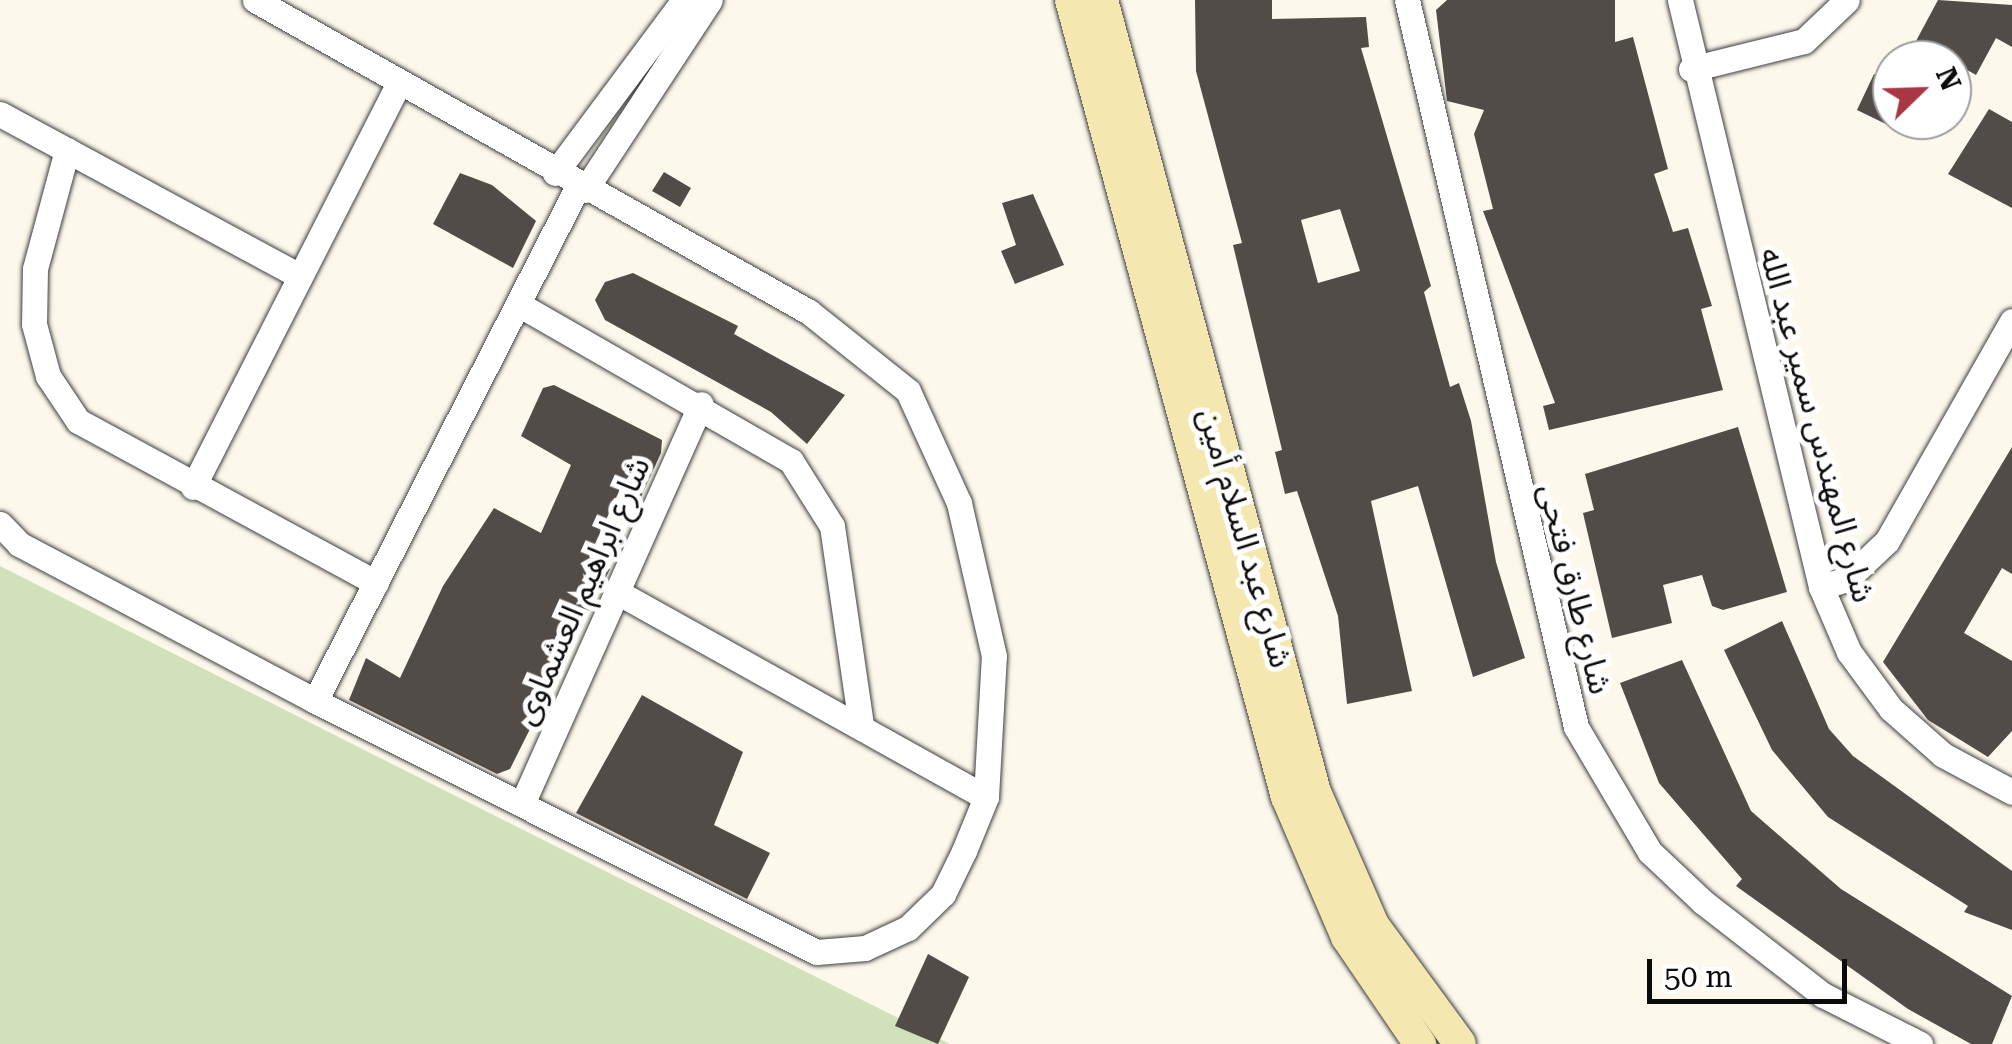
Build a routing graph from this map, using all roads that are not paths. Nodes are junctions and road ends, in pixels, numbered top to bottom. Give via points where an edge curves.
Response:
1 (255, 0) edge
2 (684, 0) edge
3 (710, 0) edge
4 (1071, 0) edge
5 (1102, 0) edge
6 (1407, 0) edge
7 (1680, 0) edge
8 (1847, 0) edge
9 (1692, 69) junction
10 (398, 86) junction
11 (0, 114) edge
12 (67, 150) junction
13 (555, 173) junction
14 (582, 188) junction
15 (300, 276) junction
16 (518, 304) junction
17 (2012, 321) edge
18 (701, 404) junction
19 (1192, 406) junction
20 (193, 487) junction
21 (0, 524) edge
22 (376, 583) junction
23 (1821, 587) junction
24 (617, 592) junction
25 (316, 701) junction
26 (860, 724) junction
27 (2010, 787) edge
28 (986, 797) junction
29 (522, 804) junction
30 (1420, 1044) edge
31 (1460, 1044) edge
32 (1920, 1044) edge

1 - 10 street
2 - 13 street
3 - 14 street
4 - 19 street, شارع عبد السلام أمين
5 - 19 street, شارع عبد السلام أمين
6 - 32 street, شارع طارق فتحى via 1576,727 1650,852 1702,902 1823,995
7 - 9 street, شارع المهندس سمير عبد الله
8 - 9 street via 1804,40
9 - 23 street, شارع المهندس سمير عبد الله
10 - 13 street
10 - 15 street
11 - 12 street
12 - 15 street
12 - 20 street via 35,270 34,324 48,376 78,421
13 - 14 street
14 - 16 street
14 - 28 street via 810,312 864,346 908,391 940,444 984,600 996,732
15 - 20 street
16 - 18 street
16 - 22 street
17 - 23 street via 1887,541 1847,579
18 - 24 street, شارع ابراهيم العشماوى
18 - 26 street via 760,436 814,491 841,563
19 - 30 street, شارع عبد السلام أمين via 1313,869 1347,938
19 - 31 street, شارع عبد السلام أمين via 1340,860 1412,986
20 - 22 street
21 - 25 street via 19,544
22 - 25 street
23 - 27 street, شارع المهندس سمير عبد الله via 1849,652 1890,709 1944,756
24 - 26 street
24 - 29 street, شارع ابراهيم العشماوى
25 - 29 street
26 - 28 street
28 - 29 street via 943,894 908,928 865,948 817,952

